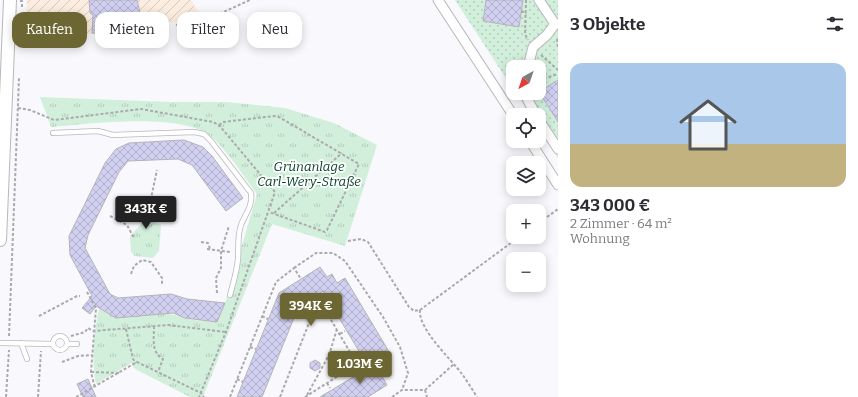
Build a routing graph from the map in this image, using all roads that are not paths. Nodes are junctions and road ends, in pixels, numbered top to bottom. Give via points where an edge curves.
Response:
1 (16, 0) edge
2 (438, 0) edge
3 (539, 0) edge
4 (557, 24) edge
5 (4, 52) edge
6 (529, 60) edge
7 (508, 108) edge
8 (546, 131) edge
9 (53, 133) dead end
10 (534, 148) edge
11 (558, 149) edge
12 (558, 185) edge
13 (0, 240) edge
14 (230, 296) dead end
15 (66, 342) junction
16 (0, 343) edge
17 (21, 343) junction
18 (53, 344) junction
19 (77, 344) dead end
20 (27, 359) dead end

1 - 5 main road
2 - 7 street
3 - 4 street
4 - 6 street via 532,47
5 - 13 main road
8 - 11 street
9 - 14 lane via 98,131 113,135 194,132 204,134 212,140 251,193 252,199 238,236 238,260
10 - 12 street
15 - 18 lane via 62,337 57,337
15 - 18 lane via 64,349 59,350
15 - 19 lane
16 - 17 lane
17 - 18 lane
17 - 20 lane

